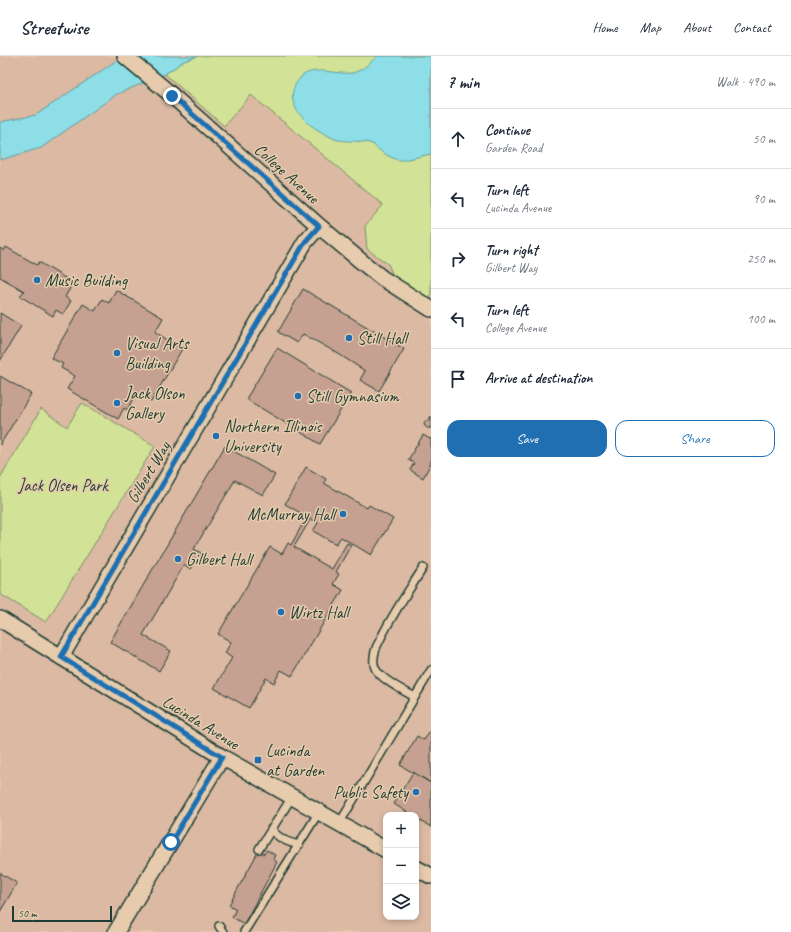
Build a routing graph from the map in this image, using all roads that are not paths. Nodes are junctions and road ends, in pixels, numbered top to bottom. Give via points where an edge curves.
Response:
1 (125, 56) edge
2 (319, 226) junction
3 (431, 309) edge
4 (423, 568) dead end
5 (0, 619) edge
6 (61, 657) junction
7 (431, 670) edge
8 (415, 697) junction
9 (222, 757) junction
10 (292, 797) junction
11 (319, 812) junction
12 (339, 824) junction
13 (272, 829) junction
14 (299, 845) junction
15 (383, 848) edge
16 (259, 849) dead end
17 (419, 870) edge
18 (431, 876) edge
19 (116, 932) edge
20 (244, 932) edge

1 - 2 street, College Avenue
2 - 3 street, College Avenue via 382,278
2 - 6 street, Gilbert Way via 305,242
4 - 8 lane via 378,643 374,660 379,674
5 - 6 street, Lucinda Avenue
6 - 9 street, Lucinda Avenue
7 - 8 lane
8 - 12 lane
9 - 10 street, Lucinda Avenue
9 - 19 street
10 - 11 street, Lucinda Avenue
10 - 13 lane
11 - 12 street, Lucinda Avenue
11 - 14 lane
12 - 15 street, Lucinda Avenue
13 - 14 lane via 277,836 287,842
13 - 16 lane
14 - 20 lane
17 - 18 street

